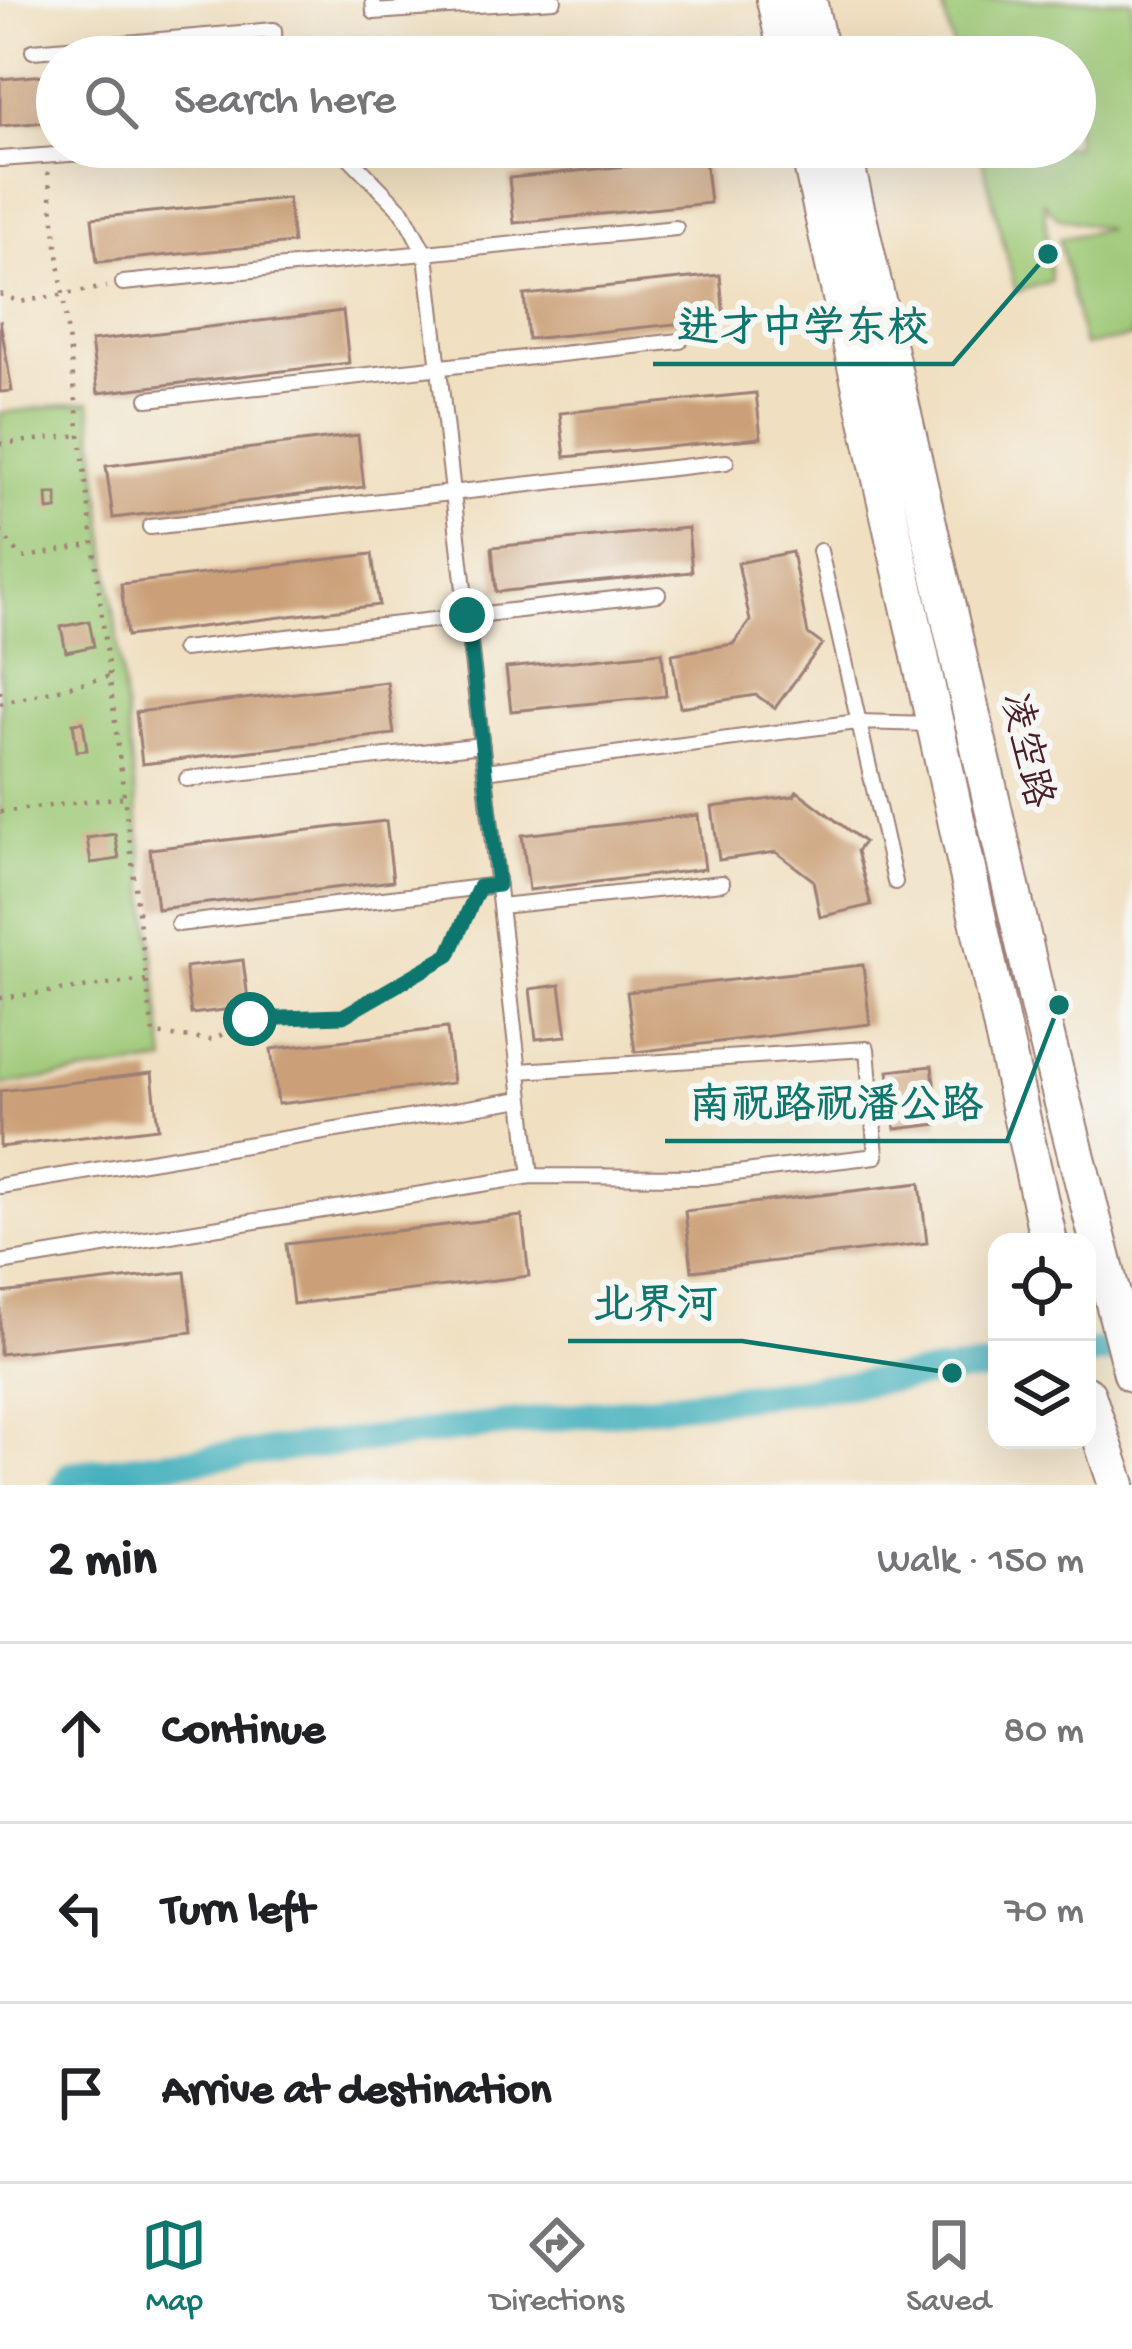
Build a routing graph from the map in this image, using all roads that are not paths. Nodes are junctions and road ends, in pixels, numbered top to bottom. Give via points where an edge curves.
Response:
1 (373, 0) edge
2 (554, 0) edge
3 (775, 0) edge
4 (808, 0) edge
5 (205, 36) edge
6 (274, 36) edge
7 (783, 36) edge
8 (816, 36) edge
9 (33, 51) dead end
10 (36, 51) edge
11 (36, 157) edge
12 (0, 159) edge
13 (360, 168) edge
14 (813, 168) edge
15 (847, 168) edge
16 (676, 228) dead end
17 (426, 255) junction
18 (123, 283) road end
19 (680, 341) dead end
20 (439, 367) junction
21 (148, 399) dead end
22 (726, 462) dead end
23 (453, 495) junction
24 (151, 527) dead end
25 (820, 551) dead end
26 (658, 594) dead end
27 (467, 615) junction
28 (183, 649) dead end
29 (857, 722) junction
30 (938, 724) junction
31 (482, 745) junction
32 (485, 771) junction
33 (187, 779) dead end
34 (895, 882) dead end
35 (722, 883) dead end
36 (498, 885) junction
37 (500, 907) junction
38 (178, 924) dead end
39 (519, 1071) junction
40 (522, 1100) junction
41 (531, 1176) junction
42 (0, 1186) edge
43 (1047, 1233) edge
44 (0, 1263) edge
45 (1132, 1372) edge
46 (1096, 1424) edge
47 (1117, 1485) edge

1 - 2 lane via 374,12
3 - 7 street
4 - 8 street
5 - 6 lane
9 - 10 lane
11 - 12 lane
13 - 17 lane via 403,212
14 - 30 street, 凌空路
15 - 45 street, 凌空路
16 - 17 lane
17 - 18 lane
17 - 20 lane
19 - 20 lane
20 - 21 lane
20 - 23 lane
22 - 23 lane
23 - 24 lane
23 - 27 lane
25 - 29 lane
26 - 27 lane
27 - 28 lane
27 - 31 lane
29 - 30 lane
29 - 32 lane
29 - 34 lane
30 - 43 street, 凌空路
31 - 32 lane
31 - 33 lane
32 - 36 lane
35 - 37 lane
36 - 37 lane
36 - 38 lane
37 - 39 lane
39 - 40 lane
39 - 41 lane via 867,1049 876,1156 703,1177
40 - 41 lane
40 - 42 lane
41 - 44 lane
46 - 47 street

